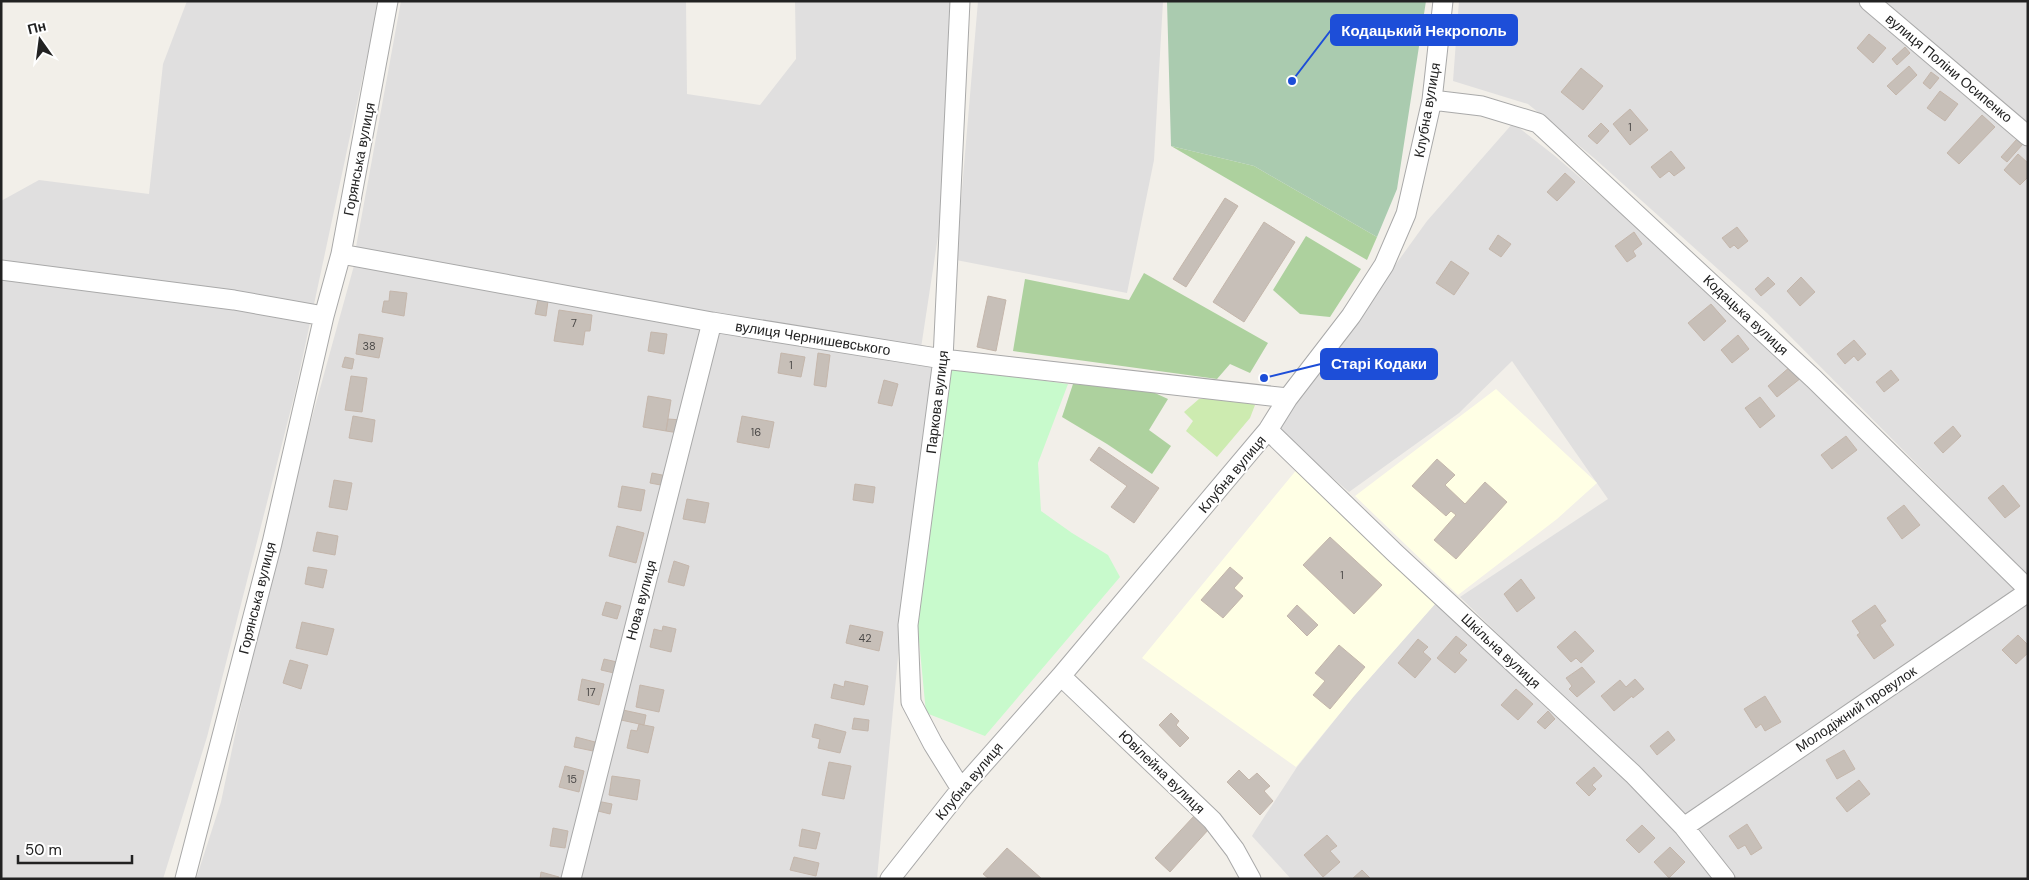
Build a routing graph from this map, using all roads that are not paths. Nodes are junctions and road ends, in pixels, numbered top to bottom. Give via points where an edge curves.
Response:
1 (388, 1) edge
2 (960, 1) edge
3 (1443, 1) edge
4 (1869, 1) edge
5 (1432, 100) junction
6 (2028, 136) edge
7 (341, 254) junction
8 (1, 270) edge
9 (324, 316) junction
10 (712, 322) junction
11 (943, 359) junction
12 (1288, 398) junction
13 (1268, 430) junction
14 (2028, 590) edge
15 (1060, 676) junction
16 (961, 789) junction
17 (1684, 827) junction
18 (185, 879) edge
19 (570, 879) edge
20 (890, 879) edge
21 (1251, 879) edge
22 (1724, 879) edge

1 - 7 street, Горянська вулиця
2 - 11 street, Паркова вулиця
3 - 5 street, Клубна вулиця
4 - 6 street, вулиця Поліни Осипенко
5 - 12 street, Клубна вулиця via 1406,214 1384,265 1351,316
5 - 14 street, Кодацька вулиця via 1482,106 1538,123 1814,378
7 - 9 street, Горянська вулиця
7 - 10 street, вулиця Чернишевського
8 - 9 street via 234,300
9 - 18 street, Горянська вулиця via 269,552
10 - 11 street, вулиця Чернишевського
10 - 19 street, Нова вулиця
11 - 12 street, вулиця Чернишевського
11 - 16 street, Паркова вулиця via 908,625 911,702
12 - 13 street, Клубна вулиця
13 - 15 street, Клубна вулиця
13 - 17 street, Шкільна вулиця via 1633,774
14 - 17 street, Молодіжний провулок
15 - 16 street, Клубна вулиця
15 - 21 street, Ювілейна вулиця via 1212,820 1235,850
16 - 20 street, Клубна вулиця
17 - 22 street, Шкільна вулиця

